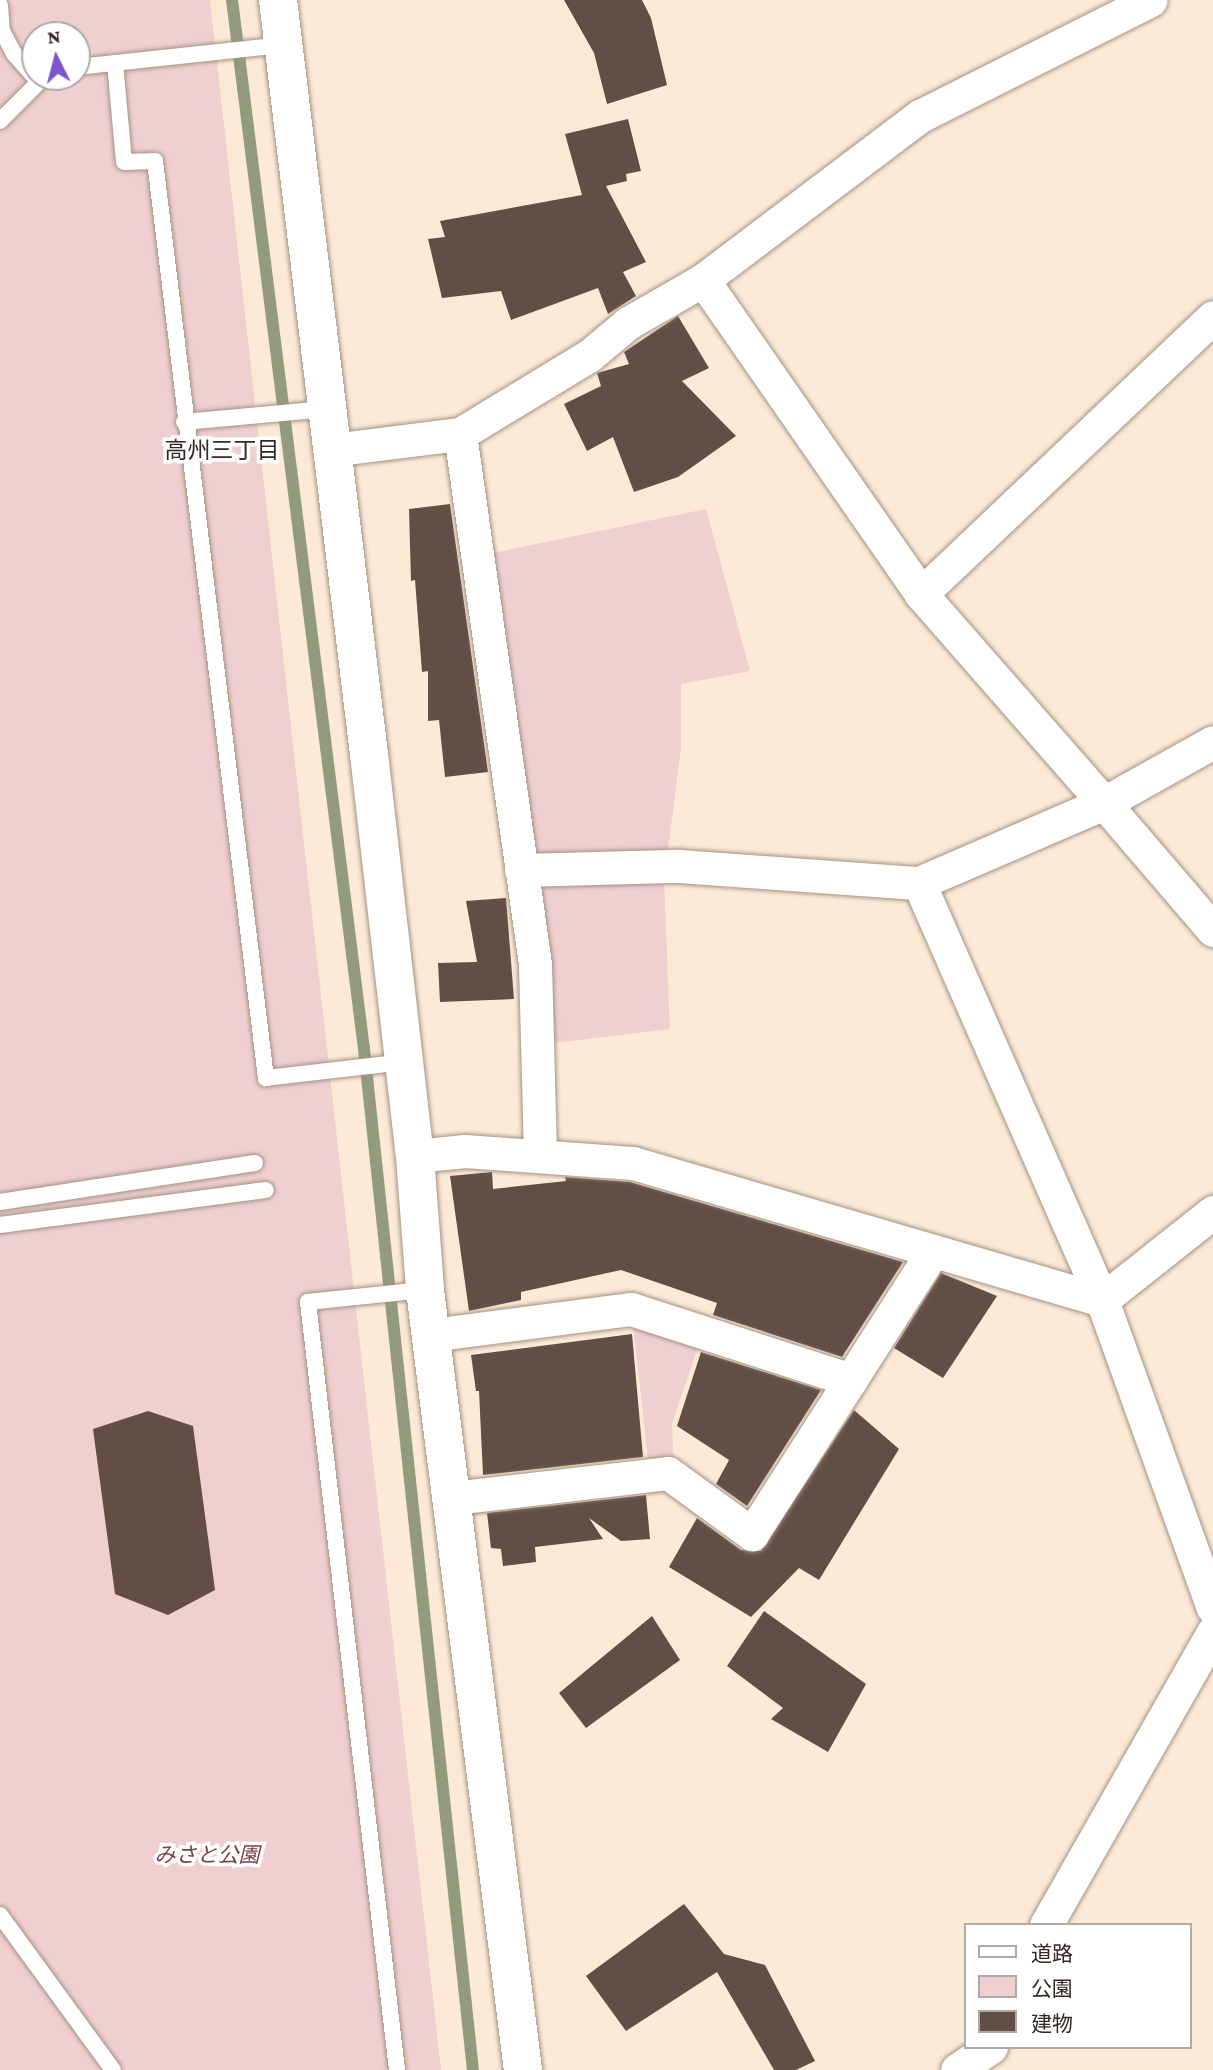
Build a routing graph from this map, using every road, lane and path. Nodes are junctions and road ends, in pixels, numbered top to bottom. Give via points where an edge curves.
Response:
1 (278, 0) edge
2 (1151, 0) edge
3 (0, 5) edge
4 (283, 46) junction
5 (21, 61) edge
6 (115, 63) junction
7 (91, 66) edge
8 (27, 91) edge
9 (0, 121) edge
10 (703, 280) junction
11 (1213, 317) edge
12 (326, 410) junction
13 (184, 422) junction
14 (460, 434) junction
15 (331, 450) junction
16 (921, 594) junction
17 (1213, 742) edge
18 (1104, 803) junction
19 (521, 870) junction
20 (919, 883) junction
21 (1213, 930) edge
22 (404, 1062) junction
23 (540, 1155) junction
24 (415, 1156) junction
25 (255, 1163) dead end
26 (266, 1189) dead end
27 (0, 1202) edge
28 (1213, 1212) edge
29 (0, 1225) edge
30 (932, 1252) junction
31 (425, 1290) junction
32 (1102, 1300) junction
33 (431, 1335) junction
34 (850, 1380) junction
35 (453, 1498) junction
36 (1213, 1608) edge
37 (1213, 1632) edge
38 (0, 1915) edge
39 (1047, 1923) edge
40 (988, 2049) edge
41 (113, 2070) edge
42 (397, 2070) edge
43 (523, 2070) edge
44 (957, 2070) edge

1 - 4 street
2 - 10 street via 920,116
3 - 5 lane via 2,31
4 - 6 lane
4 - 12 street
6 - 7 lane
6 - 13 lane via 124,162 155,161
8 - 9 lane
10 - 14 street via 628,323 590,355
10 - 16 street
11 - 16 street
12 - 13 lane
12 - 15 street
13 - 22 lane via 266,1078
14 - 15 street
14 - 19 street
15 - 22 street
16 - 18 street
17 - 18 street
18 - 20 street
18 - 21 street
19 - 20 street via 679,866
19 - 23 street via 535,964
20 - 32 street
22 - 24 street
23 - 24 street via 464,1152
23 - 30 street via 634,1163
24 - 31 street
25 - 27 lane
26 - 29 lane
28 - 32 street
30 - 32 street
30 - 34 street
31 - 33 street
31 - 42 lane via 308,1302
32 - 36 street
33 - 34 street via 631,1309
33 - 35 street
34 - 35 street via 752,1534 668,1473
35 - 43 street
37 - 39 street
38 - 41 lane
40 - 44 street

